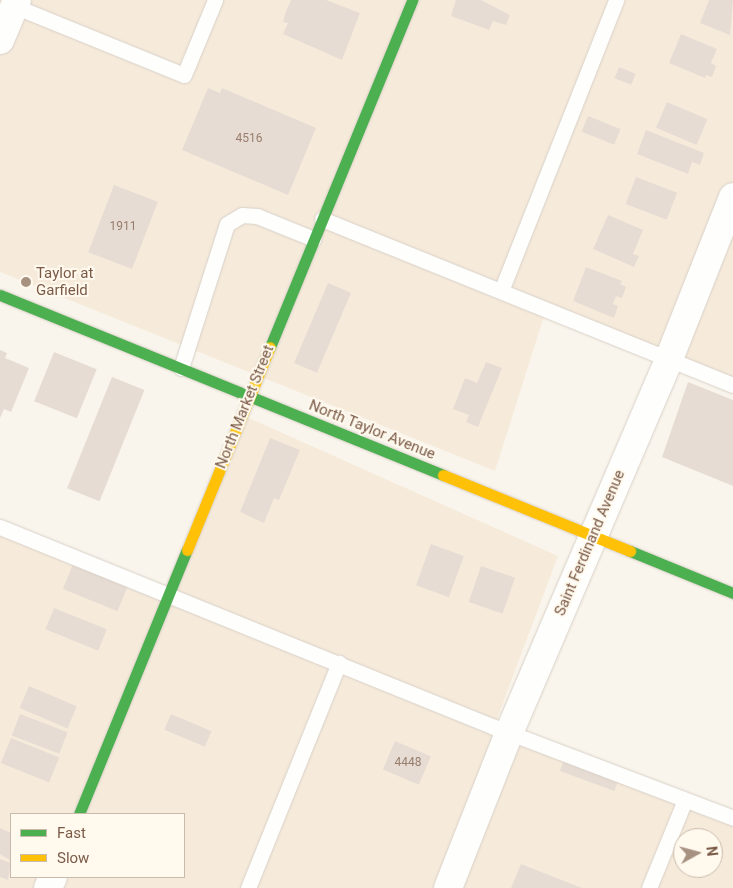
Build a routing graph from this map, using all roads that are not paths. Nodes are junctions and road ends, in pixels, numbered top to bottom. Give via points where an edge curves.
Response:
1 (215, 0) edge
2 (412, 0) edge
3 (616, 0) edge
4 (15, 3) edge
5 (0, 40) edge
6 (733, 197) edge
7 (322, 219) junction
8 (314, 239) junction
9 (501, 291) junction
10 (0, 295) edge
11 (668, 359) junction
12 (181, 368) junction
13 (733, 385) edge
14 (249, 396) junction
15 (1, 529) edge
16 (593, 536) junction
17 (170, 593) junction
18 (733, 593) edge
19 (339, 663) junction
20 (509, 733) junction
21 (685, 800) junction
22 (79, 813) edge
23 (733, 818) edge
24 (248, 888) edge
25 (448, 888) edge
26 (649, 888) edge

1 - 4 lane via 184,74
2 - 7 street, North Market Street
3 - 9 lane
4 - 5 street
6 - 11 street, Saint Ferdinand Avenue
7 - 8 street, North Market Street
7 - 9 lane
8 - 12 lane via 257,216 242,215 227,224
8 - 14 street, North Market Street
9 - 11 lane
10 - 12 street, North Taylor Avenue
11 - 13 lane
11 - 16 street, Saint Ferdinand Avenue
12 - 14 street, North Taylor Avenue
14 - 16 street, North Taylor Avenue
14 - 17 street, North Market Street
15 - 17 lane
16 - 18 street, North Taylor Avenue
16 - 20 street, Saint Ferdinand Avenue
17 - 19 lane
17 - 22 street, North Market Street
19 - 20 lane
19 - 24 lane
20 - 21 lane
20 - 25 street, Saint Ferdinand Avenue
21 - 23 lane
21 - 26 lane

